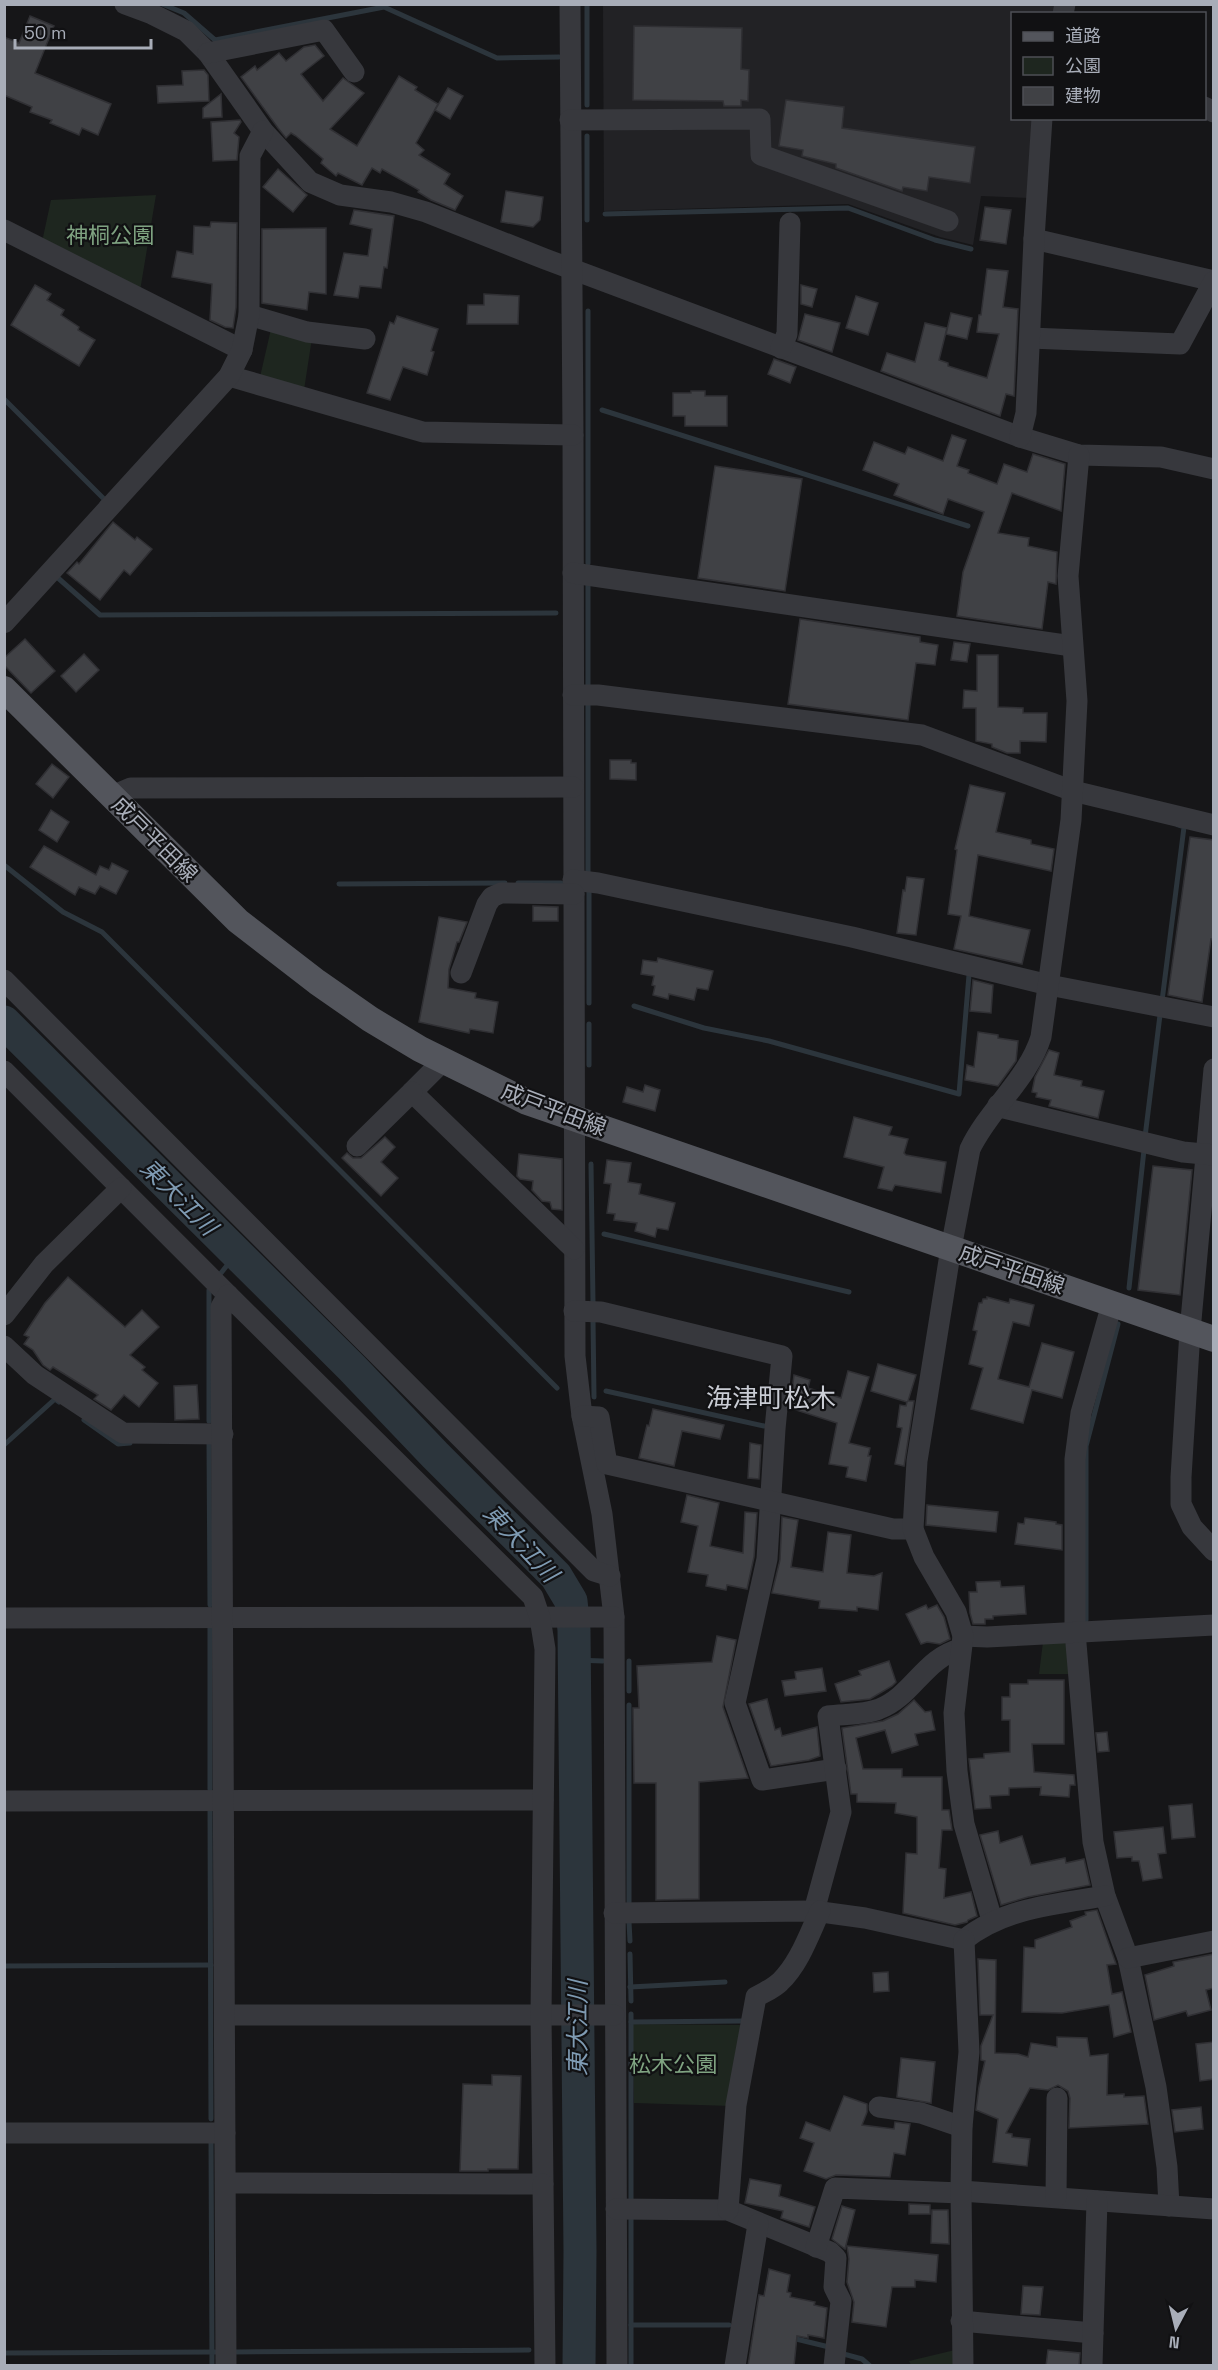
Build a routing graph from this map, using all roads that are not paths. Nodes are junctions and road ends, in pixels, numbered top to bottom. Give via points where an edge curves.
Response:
1 (125, 4) edge
2 (570, 4) edge
3 (208, 53) junction
4 (354, 72) dead end
5 (570, 120) junction
6 (1042, 120) edge
7 (263, 131) junction
8 (948, 221) dead end
9 (790, 223) dead end
10 (4, 230) edge
11 (1034, 238) junction
12 (571, 269) junction
13 (1213, 281) edge
14 (249, 315) junction
15 (1030, 338) junction
16 (365, 339) dead end
17 (781, 348) junction
18 (242, 350) junction
19 (229, 376) junction
20 (573, 435) junction
21 (1020, 437) junction
22 (1079, 455) junction
23 (1214, 469) edge
24 (573, 573) junction
25 (4, 623) edge
26 (1072, 646) junction
27 (4, 689) edge
28 (573, 695) junction
29 (573, 787) junction
30 (1073, 791) junction
31 (112, 796) junction
32 (1214, 825) edge
33 (573, 887) junction
34 (461, 973) dead end
35 (4, 980) edge
36 (1049, 985) junction
37 (1214, 1017) edge
38 (443, 1061) junction
39 (1214, 1069) edge
40 (4, 1071) edge
41 (411, 1092) junction
42 (998, 1105) junction
43 (573, 1118) junction
44 (357, 1146) dead end
45 (1210, 1155) edge
46 (122, 1188) junction
47 (951, 1248) junction
48 (574, 1250) junction
49 (228, 1295) junction
50 (1112, 1304) junction
51 (574, 1311) junction
52 (4, 1315) edge
53 (1202, 1335) edge
54 (4, 1347) edge
55 (582, 1416) junction
56 (223, 1434) junction
57 (772, 1503) junction
58 (913, 1529) junction
59 (1214, 1551) edge
60 (610, 1576) junction
61 (224, 1617) junction
62 (608, 1617) junction
63 (4, 1618) edge
64 (544, 1618) junction
65 (1214, 1625) edge
66 (1075, 1632) junction
67 (962, 1643) junction
68 (836, 1769) junction
69 (224, 1800) junction
70 (543, 1800) junction
71 (4, 1801) edge
72 (1105, 1896) junction
73 (817, 1911) junction
74 (614, 1913) junction
75 (992, 1920) junction
76 (964, 1940) junction
77 (1214, 1941) edge
78 (1128, 1958) junction
79 (225, 2015) junction
80 (544, 2015) junction
81 (609, 2015) junction
82 (1057, 2098) dead end
83 (879, 2107) dead end
84 (962, 2127) junction
85 (4, 2133) edge
86 (225, 2133) junction
87 (225, 2183) junction
88 (543, 2184) junction
89 (961, 2192) junction
90 (1056, 2198) junction
91 (1097, 2201) junction
92 (1169, 2206) junction
93 (616, 2209) junction
94 (1214, 2209) edge
95 (728, 2210) junction
96 (758, 2224) junction
97 (816, 2247) junction
98 (961, 2321) junction
99 (1093, 2334) junction
100 (226, 2366) edge
101 (545, 2366) edge
102 (617, 2366) edge
103 (735, 2366) edge
104 (834, 2366) edge
105 (963, 2366) edge
106 (1092, 2366) edge

1 - 3 street via 186,31
2 - 5 street
3 - 4 street via 324,30
3 - 7 street
5 - 8 street via 760,119 761,155
5 - 12 street
6 - 11 street
7 - 12 street via 310,182 340,195 392,202 426,212
7 - 14 street via 250,156
9 - 17 street via 787,334
10 - 18 street
11 - 13 street
11 - 15 street
12 - 17 street
12 - 20 street
13 - 15 street via 1180,344
14 - 16 street via 307,332
14 - 18 street
15 - 21 street via 1026,413
17 - 21 street
18 - 19 street
19 - 20 street via 423,432
19 - 25 street
20 - 24 street
21 - 22 street
22 - 23 street via 1161,457
22 - 26 street via 1068,576
24 - 26 street
24 - 28 street
26 - 30 street via 1077,701
27 - 31 main road, 成戸平田線
28 - 29 street
28 - 30 street via 922,735
29 - 31 street via 131,788
29 - 33 street
30 - 32 street
30 - 36 street
31 - 38 main road, 成戸平田線 via 238,921 370,1019
33 - 34 street via 492,897
33 - 36 street via 598,884 840,934
33 - 43 street
35 - 60 street via 594,1571
36 - 37 street
36 - 42 street via 1035,1056
38 - 41 street
38 - 43 main road, 成戸平田線 via 527,1102
39 - 45 street
40 - 46 street
41 - 44 street
41 - 48 street
42 - 45 street via 1183,1152
42 - 47 street via 970,1149
43 - 47 main road, 成戸平田線
43 - 48 street
45 - 53 street
46 - 49 street
46 - 52 street via 44,1264
47 - 50 main road, 成戸平田線
47 - 58 street via 917,1461
48 - 51 street
49 - 56 street via 221,1307
49 - 64 street via 533,1597
50 - 53 main road, 成戸平田線
50 - 66 street via 1081,1413 1075,1459
51 - 55 street
51 - 57 street via 601,1312 782,1356
53 - 59 street via 1181,1477 1181,1504 1192,1527
54 - 56 street via 35,1376 123,1434
55 - 57 street via 599,1417 607,1464
55 - 60 street
56 - 61 street
57 - 58 street via 893,1529
57 - 68 street via 767,1559 735,1703 762,1780
58 - 67 street via 924,1557 956,1612
60 - 62 street
61 - 63 street
61 - 64 street
61 - 69 street
62 - 64 street
62 - 74 street
64 - 70 street
65 - 66 street
66 - 67 street
66 - 72 street via 1093,1842
67 - 68 street via 939,1657 894,1701 878,1710 828,1716
67 - 75 street via 954,1713 957,1771 964,1824
68 - 73 street via 841,1812
69 - 70 street
69 - 71 street
69 - 79 street
70 - 80 street
72 - 75 street via 1042,1906
72 - 78 street
73 - 74 street
73 - 76 street
73 - 95 street via 803,1947 782,1980 756,1997 736,2105
74 - 81 street
75 - 76 street
76 - 84 street via 969,2052
77 - 78 street
78 - 92 street via 1156,2087
79 - 80 street
79 - 86 street
80 - 81 street
80 - 88 street
81 - 93 street
82 - 90 street
83 - 84 street via 921,2113
84 - 89 street
85 - 86 street
86 - 87 street
87 - 88 street
87 - 100 street
88 - 101 street
89 - 90 street
89 - 97 street via 836,2188
89 - 98 street
90 - 91 street
91 - 92 street
91 - 99 street
92 - 94 street
93 - 95 street
93 - 102 street
95 - 96 street
96 - 97 street
96 - 103 street
97 - 104 street via 836,2258 834,2287 842,2301
98 - 99 street
98 - 105 street
99 - 106 street

